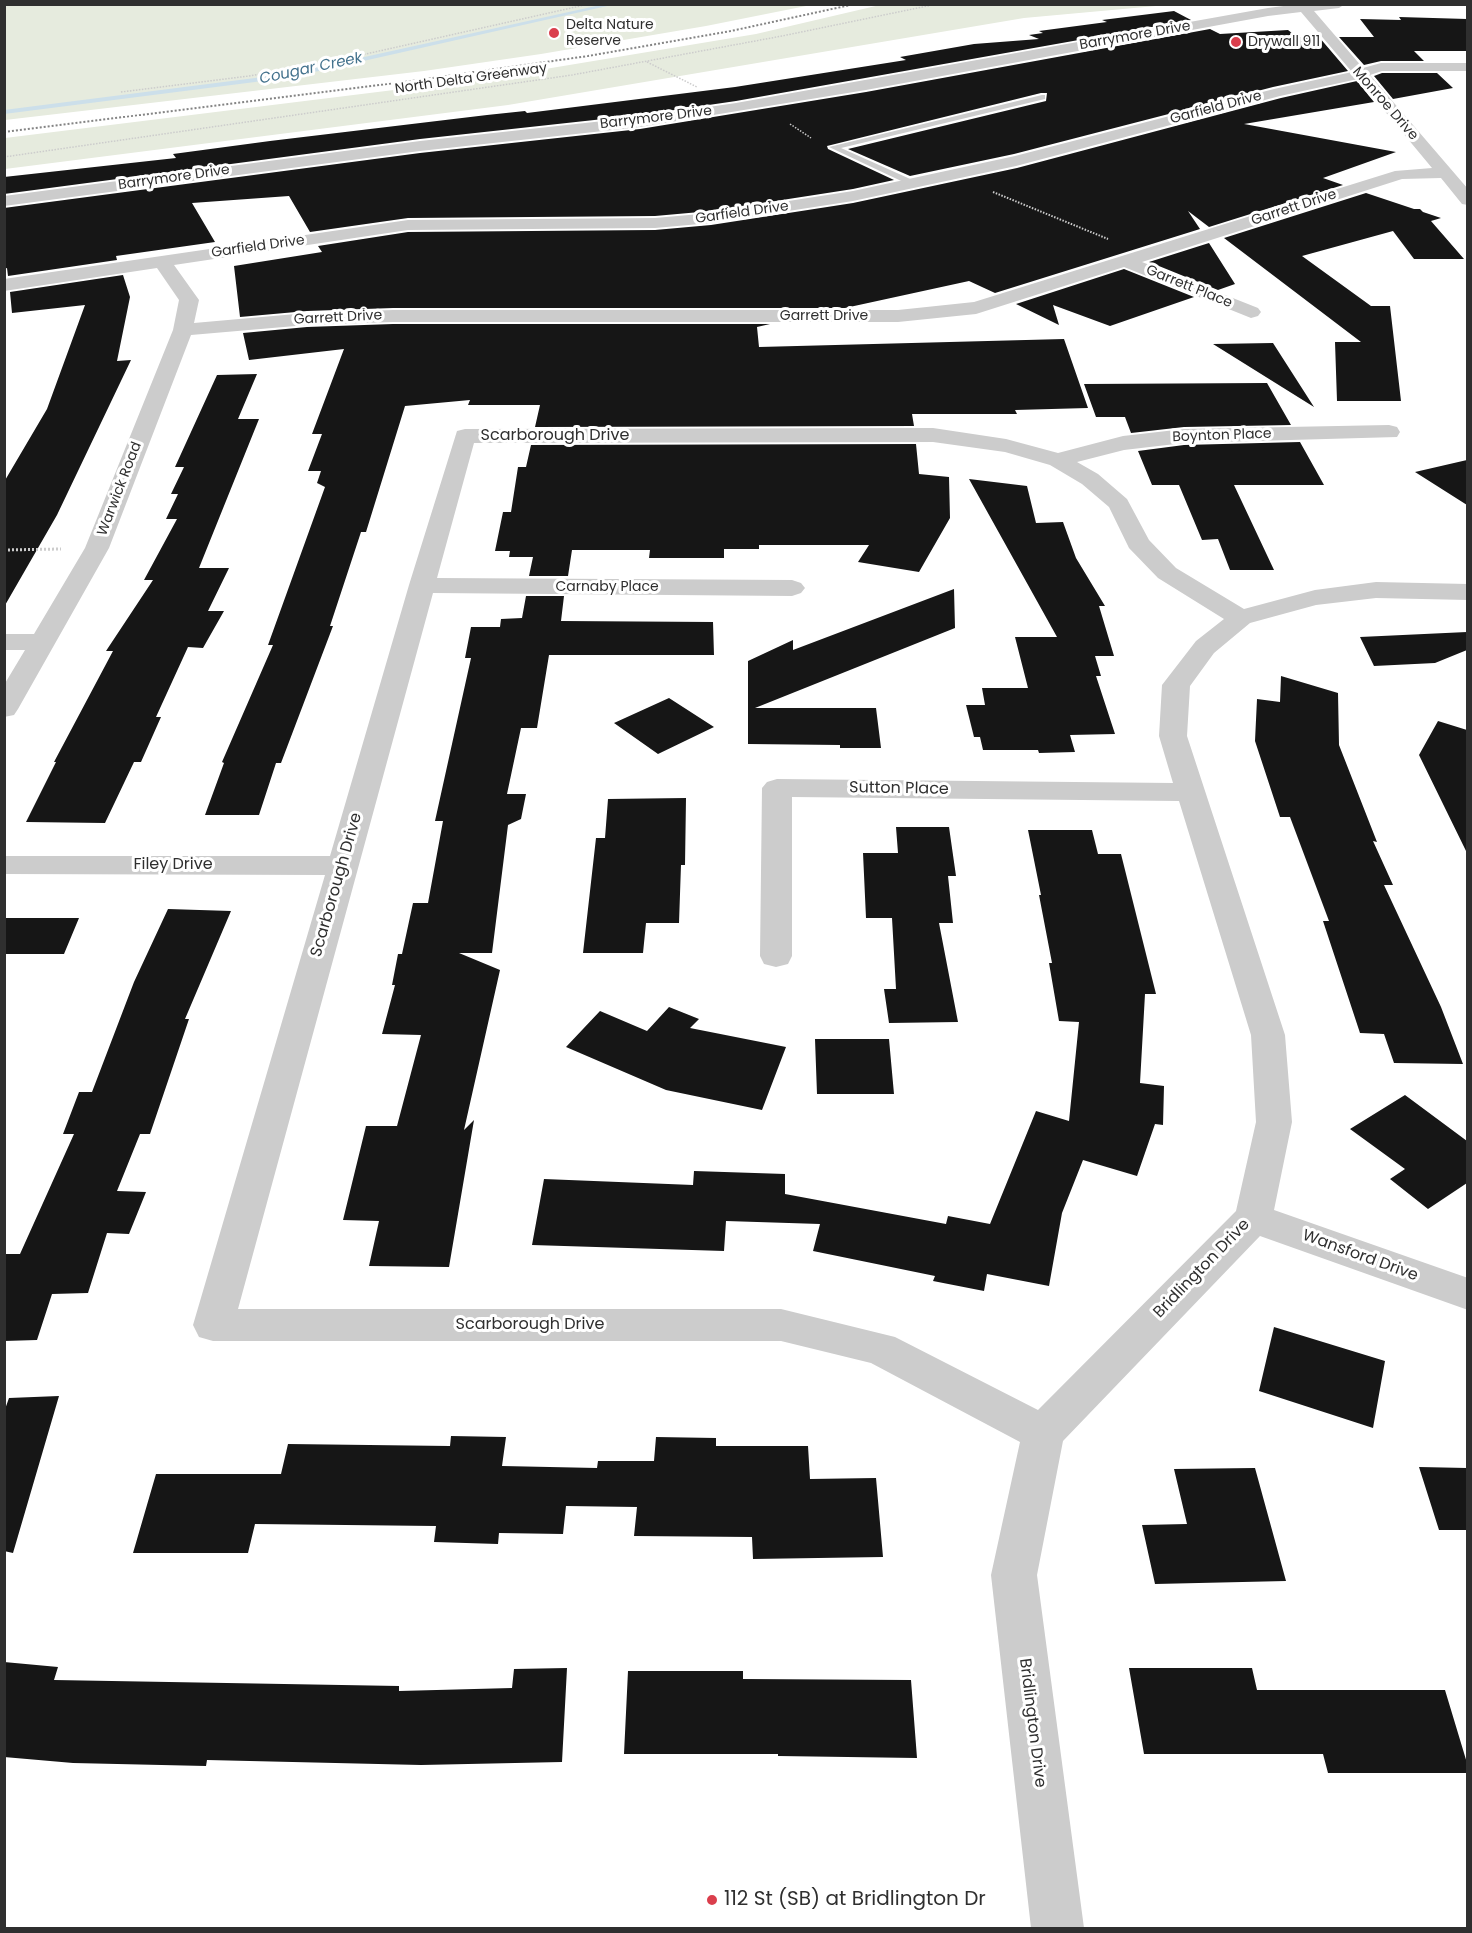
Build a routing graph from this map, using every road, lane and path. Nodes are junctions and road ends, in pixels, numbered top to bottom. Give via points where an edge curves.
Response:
1 (589, 4) edge
2 (937, 4) edge
3 (1339, 4) edge
4 (1304, 8) junction
5 (647, 61) junction
6 (1467, 67) edge
7 (672, 75) dead end
8 (1359, 75) junction
9 (121, 92) dead end
10 (1042, 97) dead end
11 (786, 122) dead end
12 (814, 140) dead end
13 (4, 157) edge
14 (1444, 173) junction
15 (914, 183) junction
16 (987, 190) dead end
17 (1467, 200) edge
18 (4, 201) edge
19 (1116, 242) dead end
20 (162, 261) junction
21 (1127, 262) junction
22 (4, 285) edge
23 (1251, 312) dead end
24 (183, 330) junction
25 (1389, 432) dead end
26 (1058, 460) junction
27 (69, 549) dead end
28 (4, 550) edge
29 (422, 585) junction
30 (792, 588) dead end
31 (1467, 592) edge
32 (1240, 618) junction
33 (4, 642) edge
34 (43, 642) junction
35 (4, 709) edge
36 (1189, 792) junction
37 (4, 865) edge
38 (342, 866) junction
39 (776, 956) dead end
40 (1253, 1218) junction
41 (1467, 1294) edge
42 (1043, 1433) junction
43 (1057, 1929) edge

1 - 9 path via 348,58 249,76
2 - 5 path, North Delta Greenway
3 - 4 street, Barrymore Drive
4 - 8 street, Monroe Drive
4 - 18 street, Barrymore Drive via 715,111
5 - 7 path
5 - 13 path, North Delta Greenway via 253,123
6 - 8 street, Garfield Drive via 1381,67
8 - 14 street, Monroe Drive
8 - 15 street, Garfield Drive
10 - 15 lane via 833,147
11 - 12 path
14 - 17 street, Monroe Drive
14 - 21 street, Garrett Drive via 1401,174
15 - 20 street, Garfield Drive via 711,218 655,223 408,225
16 - 19 path
20 - 22 street, Garfield Drive
20 - 24 street, Warwick Road via 189,300
21 - 23 street, Garrett Place
21 - 24 street, Garrett Drive via 976,308 898,316 393,316
24 - 34 street, Warwick Road via 97,548
25 - 26 street, Boynton Place via 1184,436 1123,443
26 - 29 street, Scarborough Drive via 1006,446 933,435 465,436
26 - 32 street, Scarborough Drive via 1090,478 1119,504 1138,543 1167,573
27 - 28 path
29 - 30 street, Carnaby Place
29 - 38 street, Scarborough Drive
31 - 32 street, Bridlington Drive via 1376,590 1315,598
32 - 36 street, Bridlington Drive via 1205,647 1176,685 1173,736
33 - 34 street
34 - 35 street, Warwick Road
36 - 39 street, Sutton Place via 777,788
36 - 40 street, Bridlington Drive via 1268,1035 1274,1122
37 - 38 street, Filey Drive
38 - 42 street, Scarborough Drive via 213,1325 781,1325 880,1349
40 - 41 street, Wansford Drive
40 - 42 street, Bridlington Drive
42 - 43 street, Bridlington Drive via 1014,1575

